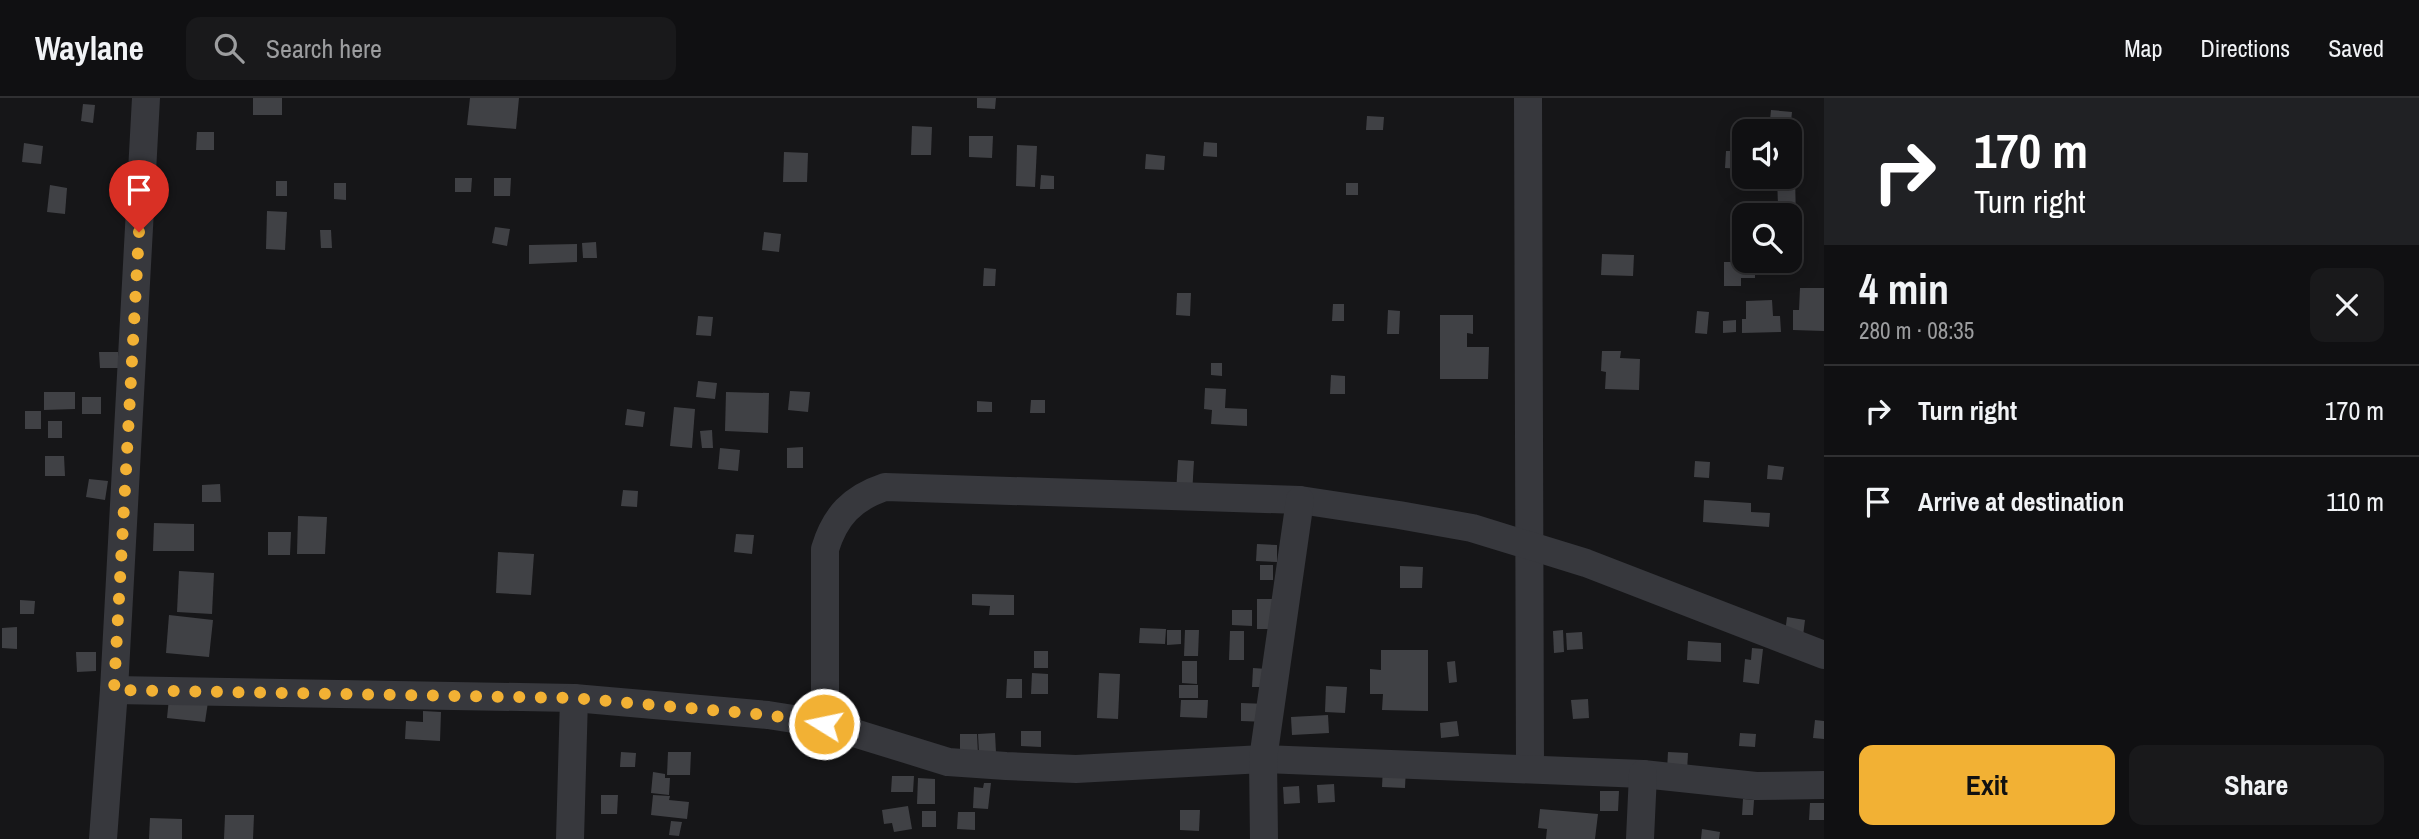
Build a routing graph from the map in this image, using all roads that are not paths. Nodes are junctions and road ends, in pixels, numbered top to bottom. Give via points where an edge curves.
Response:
1 (146, 98) edge
2 (1528, 98) edge
3 (1300, 500) junction
4 (1530, 546) junction
5 (1824, 655) edge
6 (114, 690) junction
7 (574, 698) junction
8 (824, 724) junction
9 (1263, 759) junction
10 (1530, 769) junction
11 (1643, 774) junction
12 (1824, 785) edge
13 (103, 839) edge
14 (570, 839) edge
15 (1264, 839) edge
16 (1640, 839) edge

1 - 6 street
2 - 4 street
3 - 4 street via 1472,528
3 - 8 street via 903,487 867,493 839,516 825,549
3 - 9 street
4 - 5 street via 1586,563
4 - 10 street
6 - 7 street
6 - 13 street
7 - 8 street
7 - 14 street
8 - 9 street via 948,762 1076,769
9 - 10 street
9 - 15 street
10 - 11 street
11 - 12 street via 1756,786
11 - 16 street

